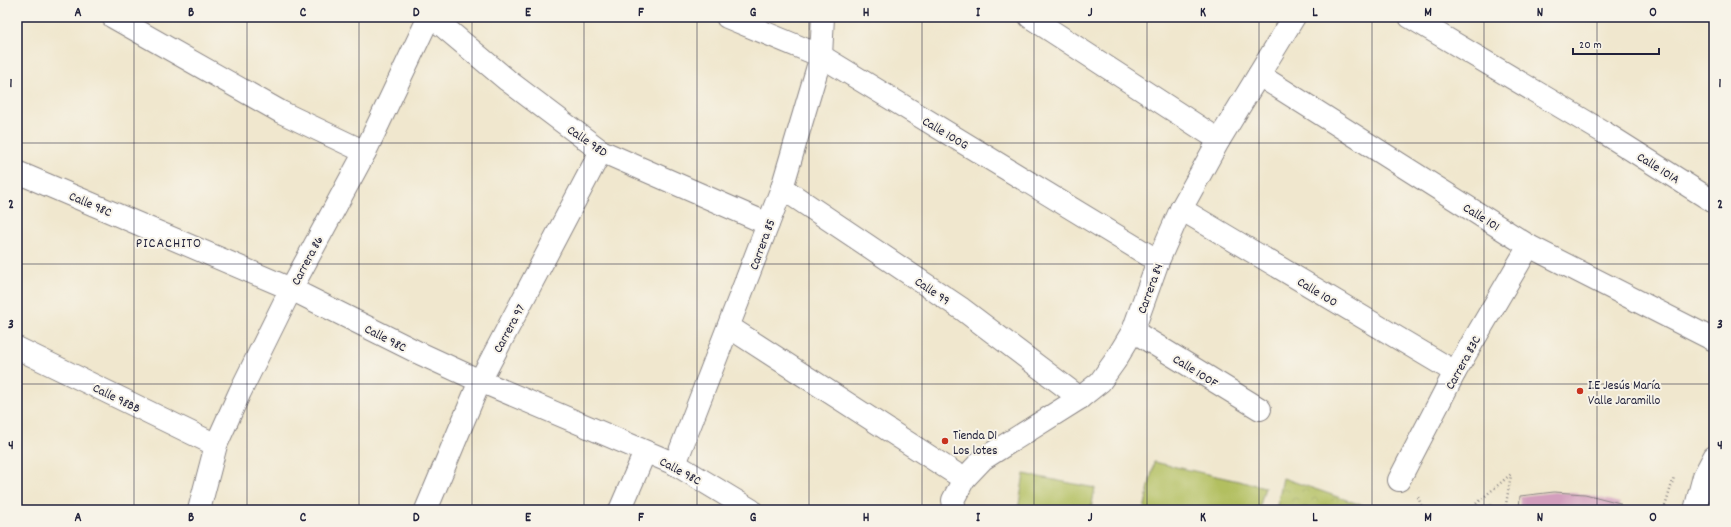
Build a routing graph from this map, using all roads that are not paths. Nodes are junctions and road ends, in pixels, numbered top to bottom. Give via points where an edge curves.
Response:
1 (113, 17) edge
2 (430, 17) edge
3 (727, 17) edge
4 (823, 17) edge
5 (1030, 17) edge
6 (1294, 17) edge
7 (1410, 17) edge
8 (821, 56) junction
9 (1259, 75) junction
10 (1219, 140) junction
11 (601, 151) junction
12 (365, 152) junction
13 (17, 172) edge
14 (782, 188) junction
15 (1714, 202) edge
16 (1181, 209) junction
17 (768, 224) junction
18 (1529, 246) junction
19 (1158, 261) junction
20 (291, 288) junction
21 (729, 327) junction
22 (1133, 331) junction
23 (1714, 340) edge
24 (17, 348) edge
25 (1455, 372) junction
26 (480, 381) junction
27 (1080, 398) junction
28 (1260, 410) dead end
29 (216, 445) junction
30 (645, 452) junction
31 (1714, 457) edge
32 (675, 464) junction
33 (964, 479) junction
34 (1400, 480) dead end
35 (951, 507) edge
36 (199, 510) edge
37 (426, 510) edge
38 (620, 510) edge
39 (751, 510) edge
40 (1695, 510) edge

1 - 12 street via 281,112
2 - 11 street, Calle 98D via 507,80
2 - 12 street, Carrera 86
3 - 8 street, Calle 100G
4 - 8 street, Carrera 85
5 - 10 street
6 - 9 street, Carrera 84
7 - 15 street, Calle 101A via 1605,133
8 - 14 street, Carrera 85
8 - 19 street, Calle 100G
9 - 10 street, Carrera 84
9 - 18 street, Calle 101
10 - 16 street, Carrera 84
11 - 17 street, Calle 98D
11 - 26 street, Carrera 97
12 - 20 street, Carrera 86
13 - 20 street, Calle 98C
14 - 17 street, Carrera 85
14 - 27 street, Calle 99 via 962,309
16 - 19 street, Carrera 84
16 - 25 street, Calle 100
17 - 21 street, Carrera 85
18 - 23 street, Calle 101
18 - 25 street, Carrera 83C
19 - 22 street, Carrera 84
20 - 26 street, Calle 98C
20 - 29 street, Carrera 86
21 - 32 street, Carrera 85
21 - 33 street
22 - 27 street, Carrera 84 via 1100,382
22 - 28 street, Calle 100F
24 - 29 street, Calle 98BB
25 - 34 street, Carrera 83C
26 - 30 street, Calle 98C
26 - 37 street, Carrera 97
27 - 33 street, Carrera 84 via 983,459
29 - 36 street, Carrera 86
30 - 32 street, Calle 98C
30 - 38 street
31 - 40 street via 1704,476
32 - 39 street, Calle 98C
33 - 35 street, Carrera 84

